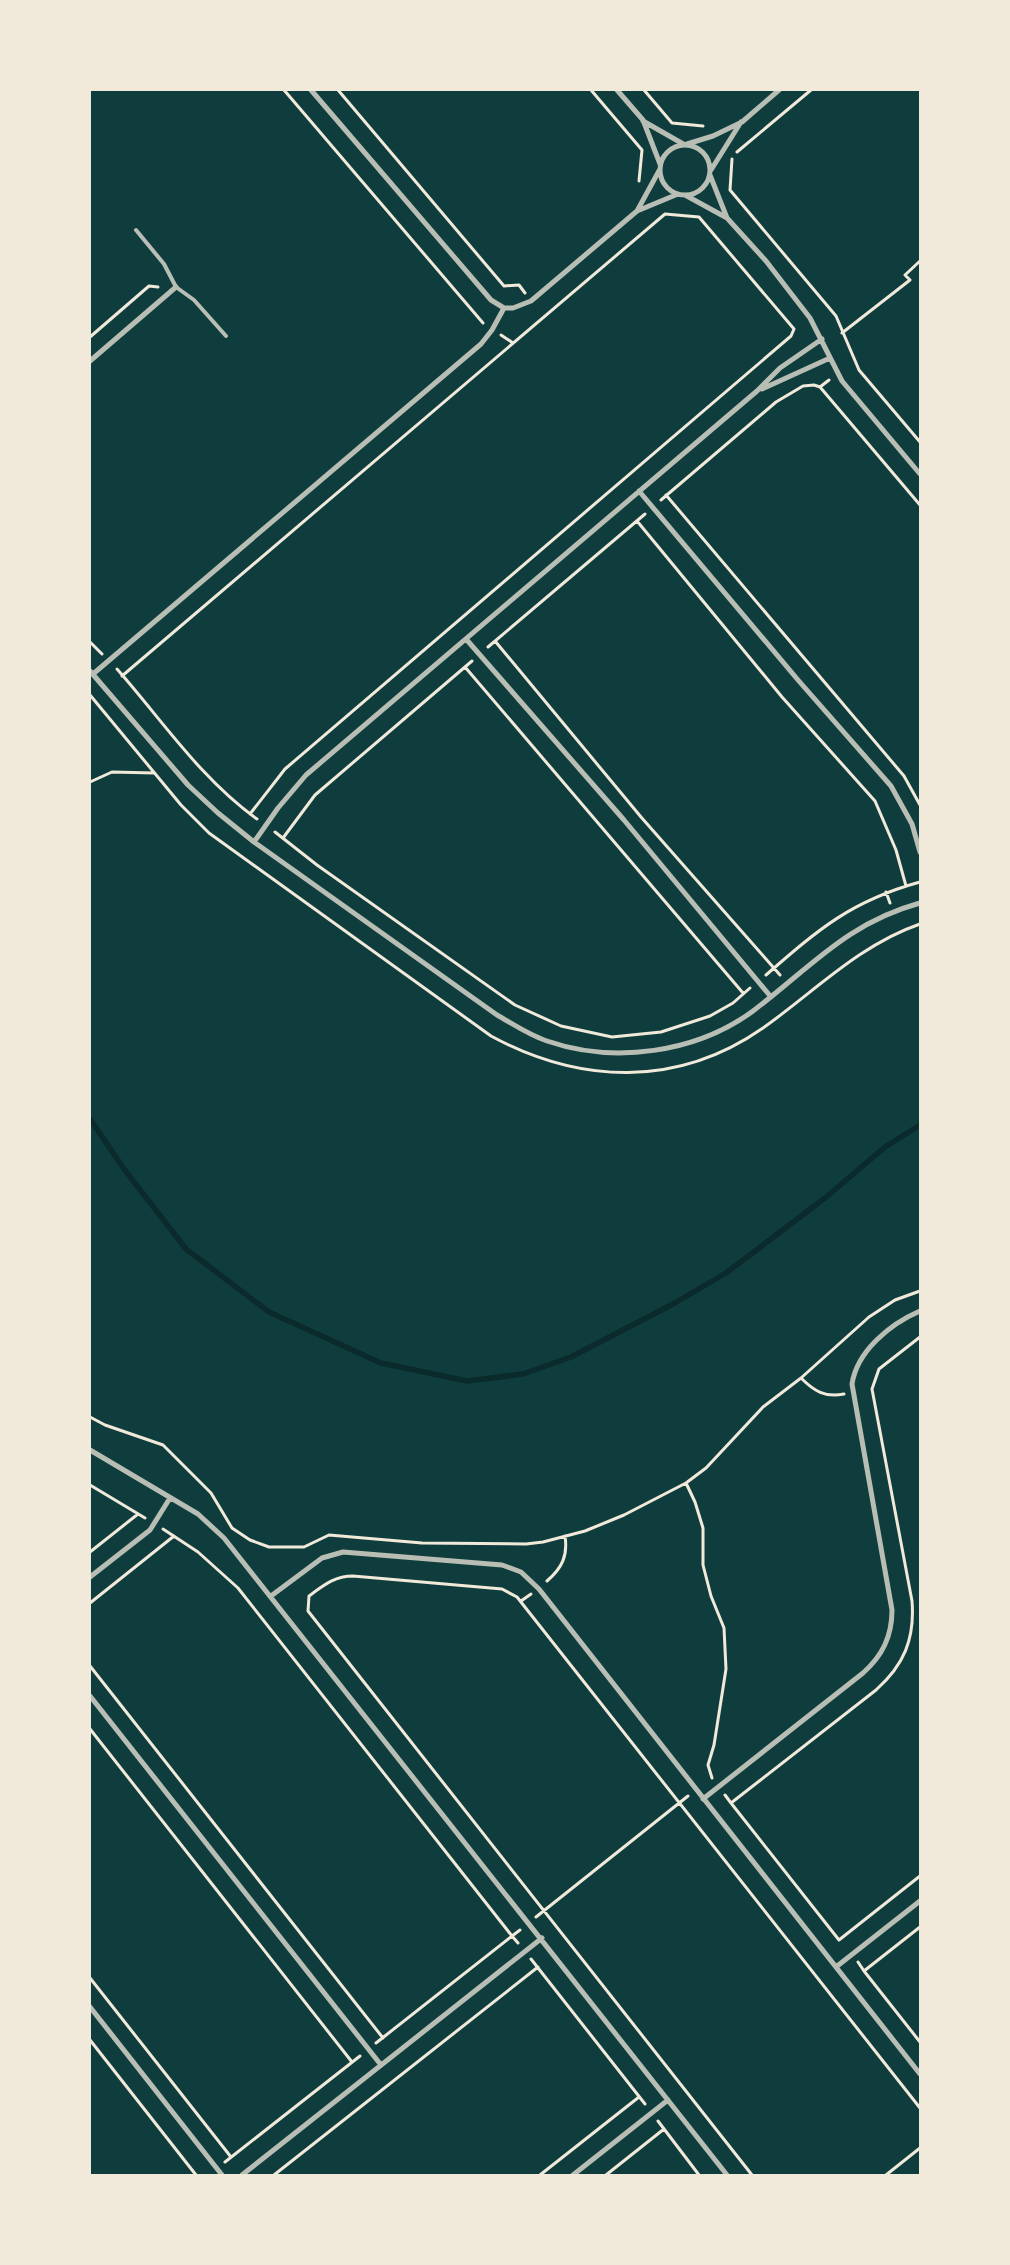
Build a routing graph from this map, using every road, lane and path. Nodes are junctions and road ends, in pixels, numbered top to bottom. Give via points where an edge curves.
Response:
1 (284, 90) edge
2 (311, 90) edge
3 (338, 90) edge
4 (591, 90) edge
5 (617, 90) edge
6 (644, 90) edge
7 (779, 90) edge
8 (811, 90) edge
9 (643, 120) junction
10 (742, 122) junction
11 (712, 136) junction
12 (686, 145) junction
13 (724, 148) junction
14 (733, 156) junction
15 (660, 168) junction
16 (710, 174) junction
17 (647, 193) junction
18 (678, 194) junction
19 (685, 195) junction
20 (657, 204) junction
21 (637, 211) junction
22 (665, 214) junction
23 (727, 218) junction
24 (136, 230) dead end
25 (920, 261) edge
26 (176, 287) junction
27 (531, 300) junction
28 (504, 308) junction
29 (547, 314) junction
30 (492, 330) junction
31 (842, 333) junction
32 (90, 336) edge
33 (226, 336) dead end
34 (822, 340) junction
35 (513, 343) junction
36 (830, 358) junction
37 (90, 361) edge
38 (757, 391) junction
39 (920, 442) edge
40 (920, 474) edge
41 (639, 491) junction
42 (666, 495) junction
43 (920, 505) edge
44 (652, 508) junction
45 (637, 521) junction
46 (466, 639) junction
47 (495, 641) junction
48 (90, 642) edge
49 (480, 655) junction
50 (109, 661) junction
51 (465, 667) junction
52 (92, 672) edge
53 (122, 676) junction
54 (90, 695) edge
55 (155, 773) junction
56 (90, 782) edge
57 (920, 805) edge
58 (250, 814) junction
59 (266, 826) junction
60 (283, 838) junction
61 (254, 842) junction
62 (920, 852) edge
63 (920, 882) edge
64 (906, 886) junction
65 (920, 903) edge
66 (920, 924) edge
67 (774, 968) junction
68 (758, 981) junction
69 (786, 983) junction
70 (743, 993) junction
71 (770, 996) junction
72 (920, 1291) edge
73 (920, 1311) edge
74 (920, 1337) edge
75 (801, 1378) junction
76 (872, 1388) junction
77 (853, 1393) junction
78 (90, 1416) edge
79 (90, 1450) edge
80 (686, 1483) junction
81 (90, 1485) edge
82 (170, 1498) junction
83 (138, 1514) junction
84 (154, 1524) junction
85 (174, 1536) junction
86 (565, 1536) junction
87 (90, 1552) edge
88 (90, 1577) edge
89 (539, 1589) junction
90 (271, 1596) junction
91 (90, 1603) edge
92 (90, 1666) edge
93 (90, 1696) edge
94 (90, 1729) edge
95 (711, 1776) dead end
96 (718, 1787) junction
97 (704, 1799) junction
98 (680, 1803) junction
99 (731, 1803) junction
100 (920, 1876) edge
101 (920, 1900) edge
102 (544, 1911) junction
103 (529, 1922) junction
104 (512, 1936) junction
105 (542, 1938) junction
106 (525, 1951) junction
107 (538, 1967) junction
108 (836, 1967) junction
109 (864, 1971) dead end
110 (90, 1978) edge
111 (90, 2007) edge
112 (383, 2038) junction
113 (90, 2040) edge
114 (920, 2042) edge
115 (368, 2049) junction
116 (352, 2062) junction
117 (381, 2065) junction
118 (920, 2074) edge
119 (639, 2097) junction
120 (668, 2100) junction
121 (920, 2108) edge
122 (652, 2113) junction
123 (664, 2129) junction
124 (920, 2148) edge
125 (232, 2157) junction
126 (218, 2169) junction
127 (196, 2175) edge
128 (222, 2175) edge
129 (242, 2175) edge
130 (274, 2175) edge
131 (540, 2175) edge
132 (573, 2175) edge
133 (606, 2175) edge
134 (699, 2175) edge
135 (727, 2175) edge
136 (752, 2175) edge
137 (886, 2175) edge

1 - 30 path
2 - 28 street via 491,300
3 - 27 path via 504,286 519,285
4 - 17 path via 642,150 639,182
5 - 9 street
6 - 11 path via 672,123 706,126
7 - 10 street
8 - 14 path
9 - 12 street
9 - 15 street
10 - 11 street
10 - 13 street
11 - 12 street
12 - 15 street via 667,152
12 - 16 street via 702,151
13 - 14 path
13 - 16 street
14 - 31 path via 730,190 836,316
15 - 17 street
15 - 18 street via 664,183
16 - 19 street via 703,188
16 - 23 street
17 - 21 street
18 - 19 street
18 - 20 street
19 - 23 street
20 - 21 street
20 - 22 path
21 - 27 street
22 - 29 path
22 - 58 path via 699,217 794,329 791,336 285,769
23 - 34 street via 794,296
24 - 26 lane via 164,264
25 - 31 path via 905,275 910,280
26 - 32 path via 149,286
26 - 33 lane via 194,300
26 - 37 street
27 - 28 street via 513,308
27 - 29 path
28 - 30 street
29 - 35 path
30 - 35 path
30 - 50 street via 481,344
31 - 39 path via 859,370
34 - 36 street
34 - 38 street via 780,368
35 - 53 path
36 - 38 street
36 - 40 street via 852,394
38 - 41 street
41 - 44 street
41 - 46 street
42 - 43 path via 776,402 804,386 814,385 820,387
42 - 44 path
42 - 57 path via 904,776
44 - 45 path
44 - 62 street via 891,786 912,824
45 - 47 path
45 - 64 path via 782,696 875,801 896,850
46 - 49 street
46 - 59 street via 306,775
47 - 49 path
47 - 67 path via 641,817
48 - 50 path
49 - 51 path
49 - 68 street via 624,820
50 - 52 street
50 - 53 path
51 - 60 path via 315,795
51 - 70 path
52 - 61 street via 192,790
53 - 58 path via 191,758 230,799
54 - 55 path
55 - 56 path via 112,772
55 - 66 path via 181,805 223,844 464,1018 511,1047 568,1067 602,1072 650,1072 712,1056 764,1028 862,953
58 - 59 path
59 - 60 path
59 - 61 street
60 - 70 path via 515,1005 560,1026 612,1037 661,1032 710,1016
61 - 71 street via 497,1015 547,1041 607,1052 672,1047 719,1031
63 - 64 path
64 - 67 path via 845,912 815,932
65 - 69 street via 893,910 856,929
67 - 68 path
67 - 69 path
68 - 70 path
68 - 71 street
69 - 71 street
72 - 75 path via 896,1300 869,1317
73 - 77 street via 902,1321 867,1350 856,1366
74 - 76 path via 879,1369
75 - 77 path via 820,1394
75 - 80 path via 762,1407 706,1468
76 - 77 path
76 - 99 path via 912,1601 912,1628 908,1644 901,1662 888,1679
77 - 96 street via 890,1597 892,1621 888,1639 878,1658 862,1673
78 - 86 path via 105,1425 163,1445 211,1493 232,1528 268,1547 304,1546 328,1535 422,1543 526,1544
79 - 82 street
80 - 86 path via 624,1516
80 - 95 path via 702,1528 703,1565 711,1596 724,1628 726,1668 708,1765
81 - 83 path
82 - 84 street
82 - 90 street via 198,1514 220,1534
83 - 84 path
83 - 87 path
84 - 85 path
84 - 88 street
85 - 91 path
85 - 104 path via 198,1552 238,1588
86 - 89 path via 565,1560
89 - 90 street via 521,1572 502,1565 344,1552 322,1558
89 - 97 street
90 - 103 street
92 - 112 path
93 - 115 street
94 - 116 path
96 - 97 street
96 - 99 path
97 - 108 street
98 - 102 path
98 - 102 path via 517,1596 502,1589 343,1576 309,1596 308,1611
98 - 121 path
99 - 100 path via 839,1940
101 - 108 street
102 - 103 path
102 - 136 path
103 - 105 street
104 - 106 path
104 - 112 path
105 - 106 street
105 - 120 street
106 - 107 path
106 - 117 street
107 - 119 path
107 - 130 path
108 - 118 street
109 - 114 path
110 - 125 path
111 - 126 street
112 - 115 path
113 - 127 path
115 - 116 path
115 - 117 street
116 - 125 path
117 - 129 street
119 - 122 path
119 - 131 path
120 - 122 street
120 - 135 street
122 - 123 path
122 - 132 street
123 - 133 path
123 - 134 path
124 - 137 path
125 - 126 path
126 - 128 street

